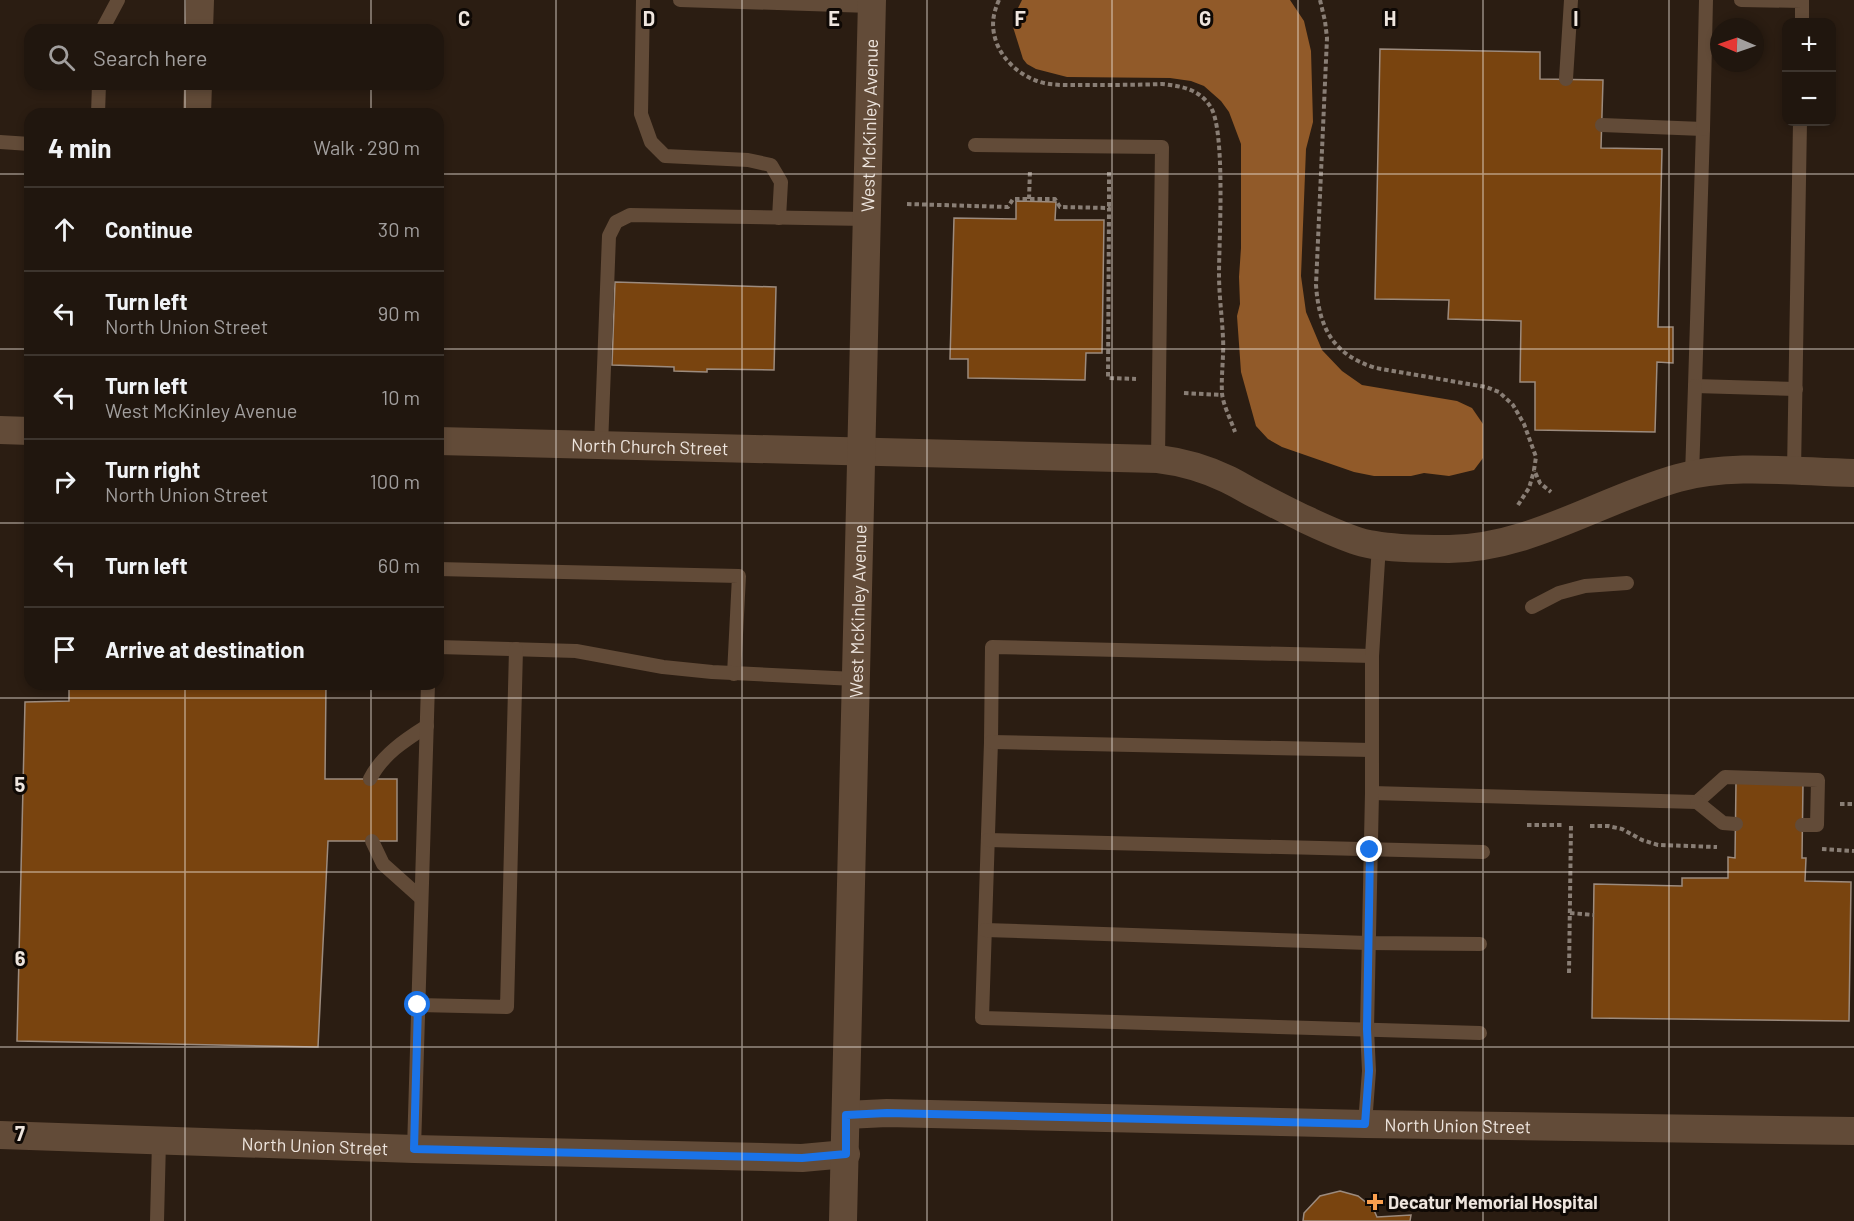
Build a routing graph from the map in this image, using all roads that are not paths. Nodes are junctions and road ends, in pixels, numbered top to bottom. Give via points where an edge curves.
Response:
1 (118, 0) edge
2 (200, 0) edge
3 (643, 0) edge
4 (680, 0) edge
5 (1571, 0) edge
6 (1706, 0) edge
7 (1741, 0) edge
8 (872, 3) edge
9 (1802, 18) edge
10 (105, 24) edge
11 (199, 24) edge
12 (1566, 79) dead end
13 (99, 90) edge
14 (198, 90) edge
15 (98, 108) edge
16 (197, 108) edge
17 (1602, 125) dead end
18 (1800, 126) edge
19 (1703, 129) junction
20 (0, 142) edge
21 (24, 144) edge
22 (975, 145) dead end
23 (779, 218) junction
24 (866, 219) junction
25 (1695, 386) junction
26 (1796, 389) junction
27 (0, 430) edge
28 (24, 431) edge
29 (444, 441) edge
30 (601, 446) junction
31 (861, 452) junction
32 (1158, 459) junction
33 (1794, 471) junction
34 (1854, 473) edge
35 (1692, 475) junction
36 (1379, 545) junction
37 (444, 569) edge
38 (1627, 583) dead end
39 (1532, 607) dead end
40 (444, 647) edge
41 (516, 649) junction
42 (1372, 656) junction
43 (734, 674) junction
44 (855, 679) junction
45 (428, 690) edge
46 (427, 726) junction
47 (991, 742) junction
48 (1371, 750) junction
49 (370, 779) dead end
50 (1372, 793) junction
51 (1697, 802) junction
52 (1736, 824) dead end
53 (1802, 825) dead end
54 (988, 840) junction
55 (372, 841) dead end
56 (1370, 850) junction
57 (1483, 852) dead end
58 (421, 898) junction
59 (985, 930) junction
60 (1368, 943) junction
61 (1480, 944) dead end
62 (418, 1005) junction
63 (1367, 1029) junction
64 (1480, 1033) dead end
65 (846, 1115) junction
66 (1365, 1124) junction
67 (1854, 1131) edge
68 (0, 1135) edge
69 (159, 1141) junction
70 (414, 1149) junction
71 (846, 1154) junction
72 (157, 1221) edge
73 (843, 1221) edge

1 - 10 lane
2 - 11 street
3 - 23 lane via 641,114 651,142 665,156 748,160 771,165 780,182
4 - 8 lane
5 - 12 lane
6 - 19 lane
7 - 9 lane via 1802,0
8 - 24 street, West McKinley Avenue
13 - 15 lane
14 - 16 street
17 - 19 lane
18 - 26 lane
19 - 25 lane
20 - 21 lane
22 - 32 lane via 1162,147
23 - 24 lane
23 - 30 lane via 630,214 616,222 609,236
24 - 31 street, West McKinley Avenue
25 - 26 lane
25 - 35 lane
26 - 33 lane
27 - 28 street
29 - 30 street, North Church Street
30 - 31 street, North Church Street
31 - 32 street, North Church Street
31 - 44 street, West McKinley Avenue
32 - 36 street, North Church Street via 1199,467 1328,530
33 - 34 street, North Church Street
33 - 35 street, North Church Street via 1728,470
35 - 36 street, North Church Street via 1498,544 1447,549
36 - 42 lane
37 - 43 lane via 739,576
38 - 39 lane via 1586,586 1559,593
40 - 41 lane
41 - 43 lane via 576,651 663,667
41 - 62 lane via 507,1007
42 - 47 lane via 992,647
42 - 48 lane
43 - 44 lane
44 - 65 street, West McKinley Avenue
45 - 46 lane
46 - 49 lane via 388,754
46 - 58 lane
47 - 48 lane
47 - 54 lane
48 - 50 lane
50 - 51 lane
50 - 56 lane
51 - 52 lane via 1723,823
51 - 53 lane via 1725,777 1818,780 1817,825
54 - 56 lane
54 - 59 lane
55 - 58 lane via 384,864
56 - 57 lane
56 - 60 lane
58 - 62 lane
59 - 60 lane
59 - 63 lane via 982,1018
60 - 61 lane
60 - 63 lane
62 - 70 lane
63 - 64 lane
63 - 66 lane
65 - 66 street, North Union Street
65 - 71 street, West McKinley Avenue
66 - 67 street, North Union Street
68 - 69 street, North Union Street
69 - 70 street, North Union Street
69 - 72 lane
70 - 71 street, North Union Street via 802,1158
71 - 73 street, West McKinley Avenue

